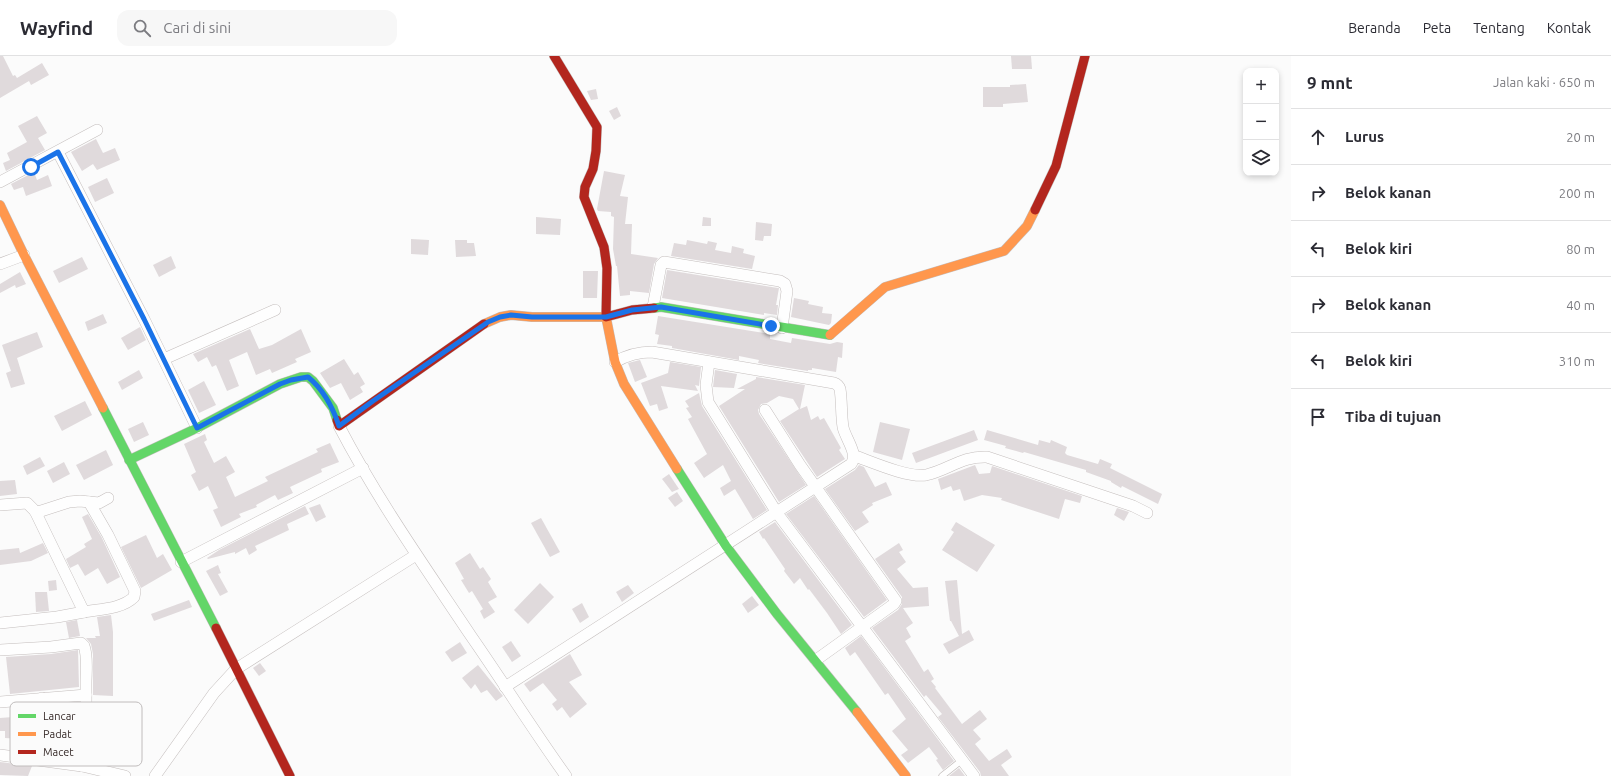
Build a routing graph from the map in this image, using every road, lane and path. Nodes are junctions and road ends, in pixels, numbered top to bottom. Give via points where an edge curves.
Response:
1 (554, 56) edge
2 (1085, 56) edge
3 (98, 130) dead end
4 (58, 152) junction
5 (0, 182) edge
6 (0, 205) edge
7 (24, 255) junction
8 (0, 264) edge
9 (653, 307) junction
10 (275, 310) dead end
11 (606, 317) junction
12 (782, 328) junction
13 (164, 359) junction
14 (615, 362) junction
15 (709, 362) junction
16 (765, 410) dead end
17 (339, 426) junction
18 (197, 428) junction
19 (855, 456) junction
20 (129, 460) junction
21 (363, 468) junction
22 (816, 488) junction
23 (108, 498) dead end
24 (89, 502) junction
25 (0, 505) edge
26 (35, 511) junction
27 (777, 513) junction
28 (1147, 513) dead end
29 (726, 546) junction
30 (416, 555) junction
31 (181, 562) junction
32 (84, 612) junction
33 (0, 623) edge
34 (862, 627) junction
35 (0, 650) edge
36 (816, 660) junction
37 (236, 669) junction
38 (505, 687) junction
39 (86, 695) junction
40 (42, 698) junction
41 (0, 702) edge
42 (42, 702) edge
43 (86, 702) edge
44 (0, 754) edge
45 (10, 756) edge
46 (962, 760) junction
47 (82, 766) edge
48 (125, 776) edge
49 (155, 776) edge
50 (290, 776) edge
51 (566, 776) edge
52 (906, 776) edge
53 (942, 776) edge
54 (974, 776) edge

1 - 11 main road via 597,127 596,151 584,197 604,246 607,268
2 - 12 main road via 1056,166 1027,226 1004,251 885,287 831,335
3 - 4 street
4 - 5 street
4 - 13 street
6 - 7 main road
7 - 8 street
7 - 20 main road
9 - 11 main road
9 - 12 main road
9 - 12 street via 661,265 666,262 780,281 785,284 787,291
10 - 13 street
11 - 14 main road
11 - 17 main road via 500,317 467,336
13 - 18 street
14 - 15 street via 628,354 646,352
14 - 29 main road via 640,412
15 - 19 street via 837,384 840,391 843,429
15 - 27 street via 706,385 708,402
16 - 22 street
17 - 18 main road via 333,408 308,377 280,384
17 - 21 street
18 - 20 main road
19 - 22 street via 851,464
19 - 28 street via 916,476 935,472 965,459 987,457
20 - 31 main road
21 - 30 street
21 - 31 street
22 - 27 street
22 - 34 street via 896,599 895,603
23 - 24 street via 99,503
24 - 26 street via 69,502
24 - 32 street via 135,594 131,600 115,607
25 - 26 street via 27,503
26 - 32 street
27 - 29 street
27 - 34 street
29 - 36 main road via 777,614
29 - 38 street
30 - 37 street
30 - 38 street
31 - 37 main road
32 - 33 street
34 - 36 street
34 - 46 street
35 - 39 street via 81,643 85,649
36 - 52 main road
37 - 49 street via 214,693
37 - 50 main road
38 - 51 street
39 - 40 street
39 - 43 street
40 - 41 street
40 - 42 street
44 - 45 street
46 - 53 lane
46 - 54 street
47 - 48 street

